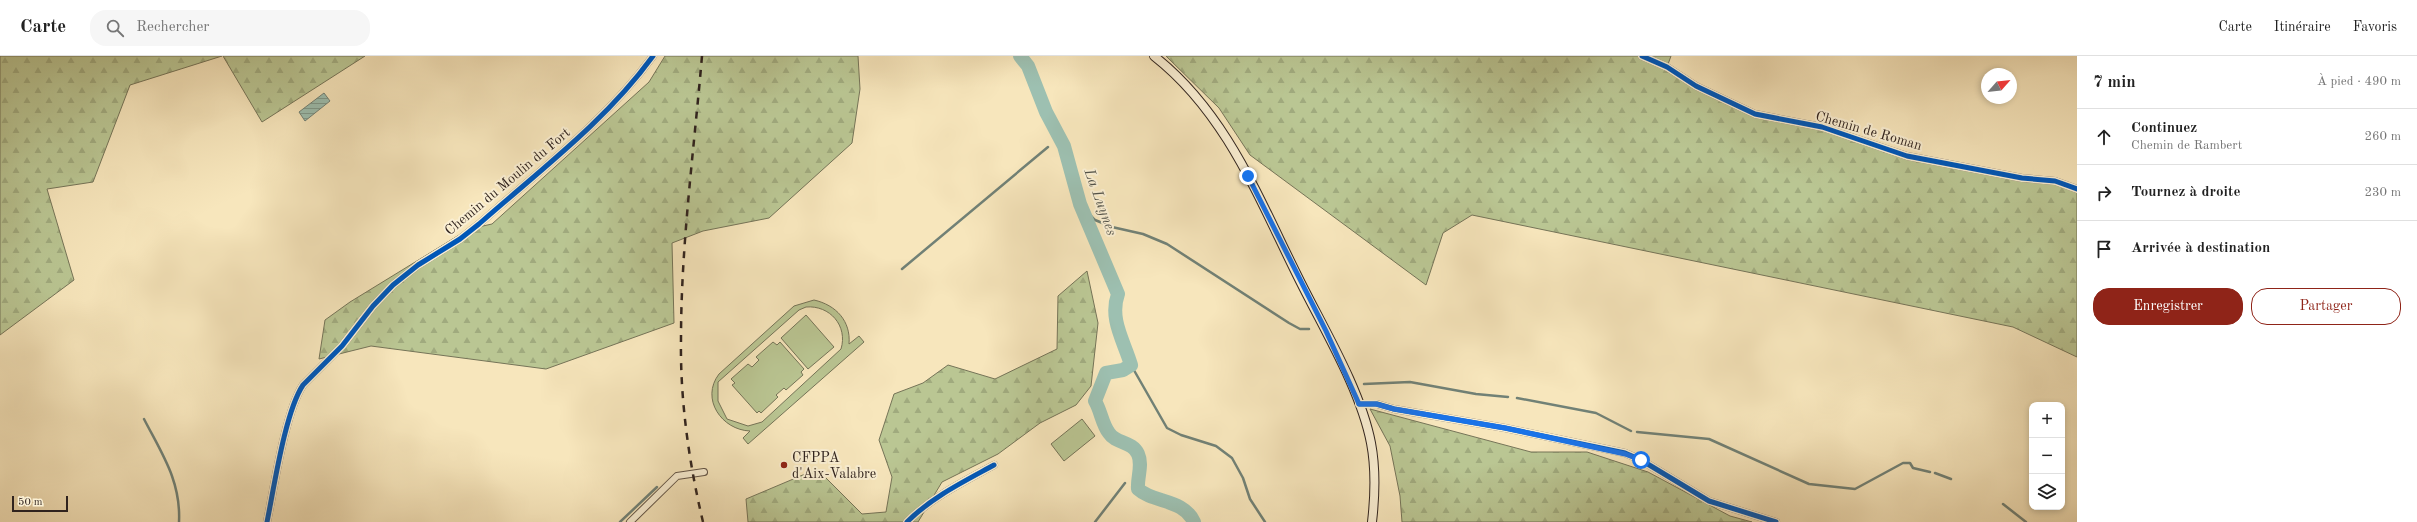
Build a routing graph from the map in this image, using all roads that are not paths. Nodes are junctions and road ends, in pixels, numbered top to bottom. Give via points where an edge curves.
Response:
1 (653, 56) edge
2 (1154, 56) edge
3 (1642, 56) edge
4 (2077, 189) edge
5 (1359, 404) junction
6 (994, 465) dead end
7 (704, 472) dead end
8 (267, 522) edge
9 (630, 522) edge
10 (907, 522) edge
11 (1372, 522) edge
12 (1776, 522) edge

1 - 8 street, Chemin du Moulin du Fort via 618,98 588,128 479,224 418,265 382,295 350,338 303,385 297,394 290,416
2 - 5 main road via 1205,105 1236,151 1326,331
3 - 4 street, Chemin de Roman via 1667,67 1696,86 1755,114 1822,128 1907,156 2022,178 2055,181
5 - 11 main road via 1371,444 1374,471
5 - 12 street via 1376,404 1505,428 1625,454 1641,460 1709,501
6 - 10 street via 922,507
7 - 9 street via 677,476

